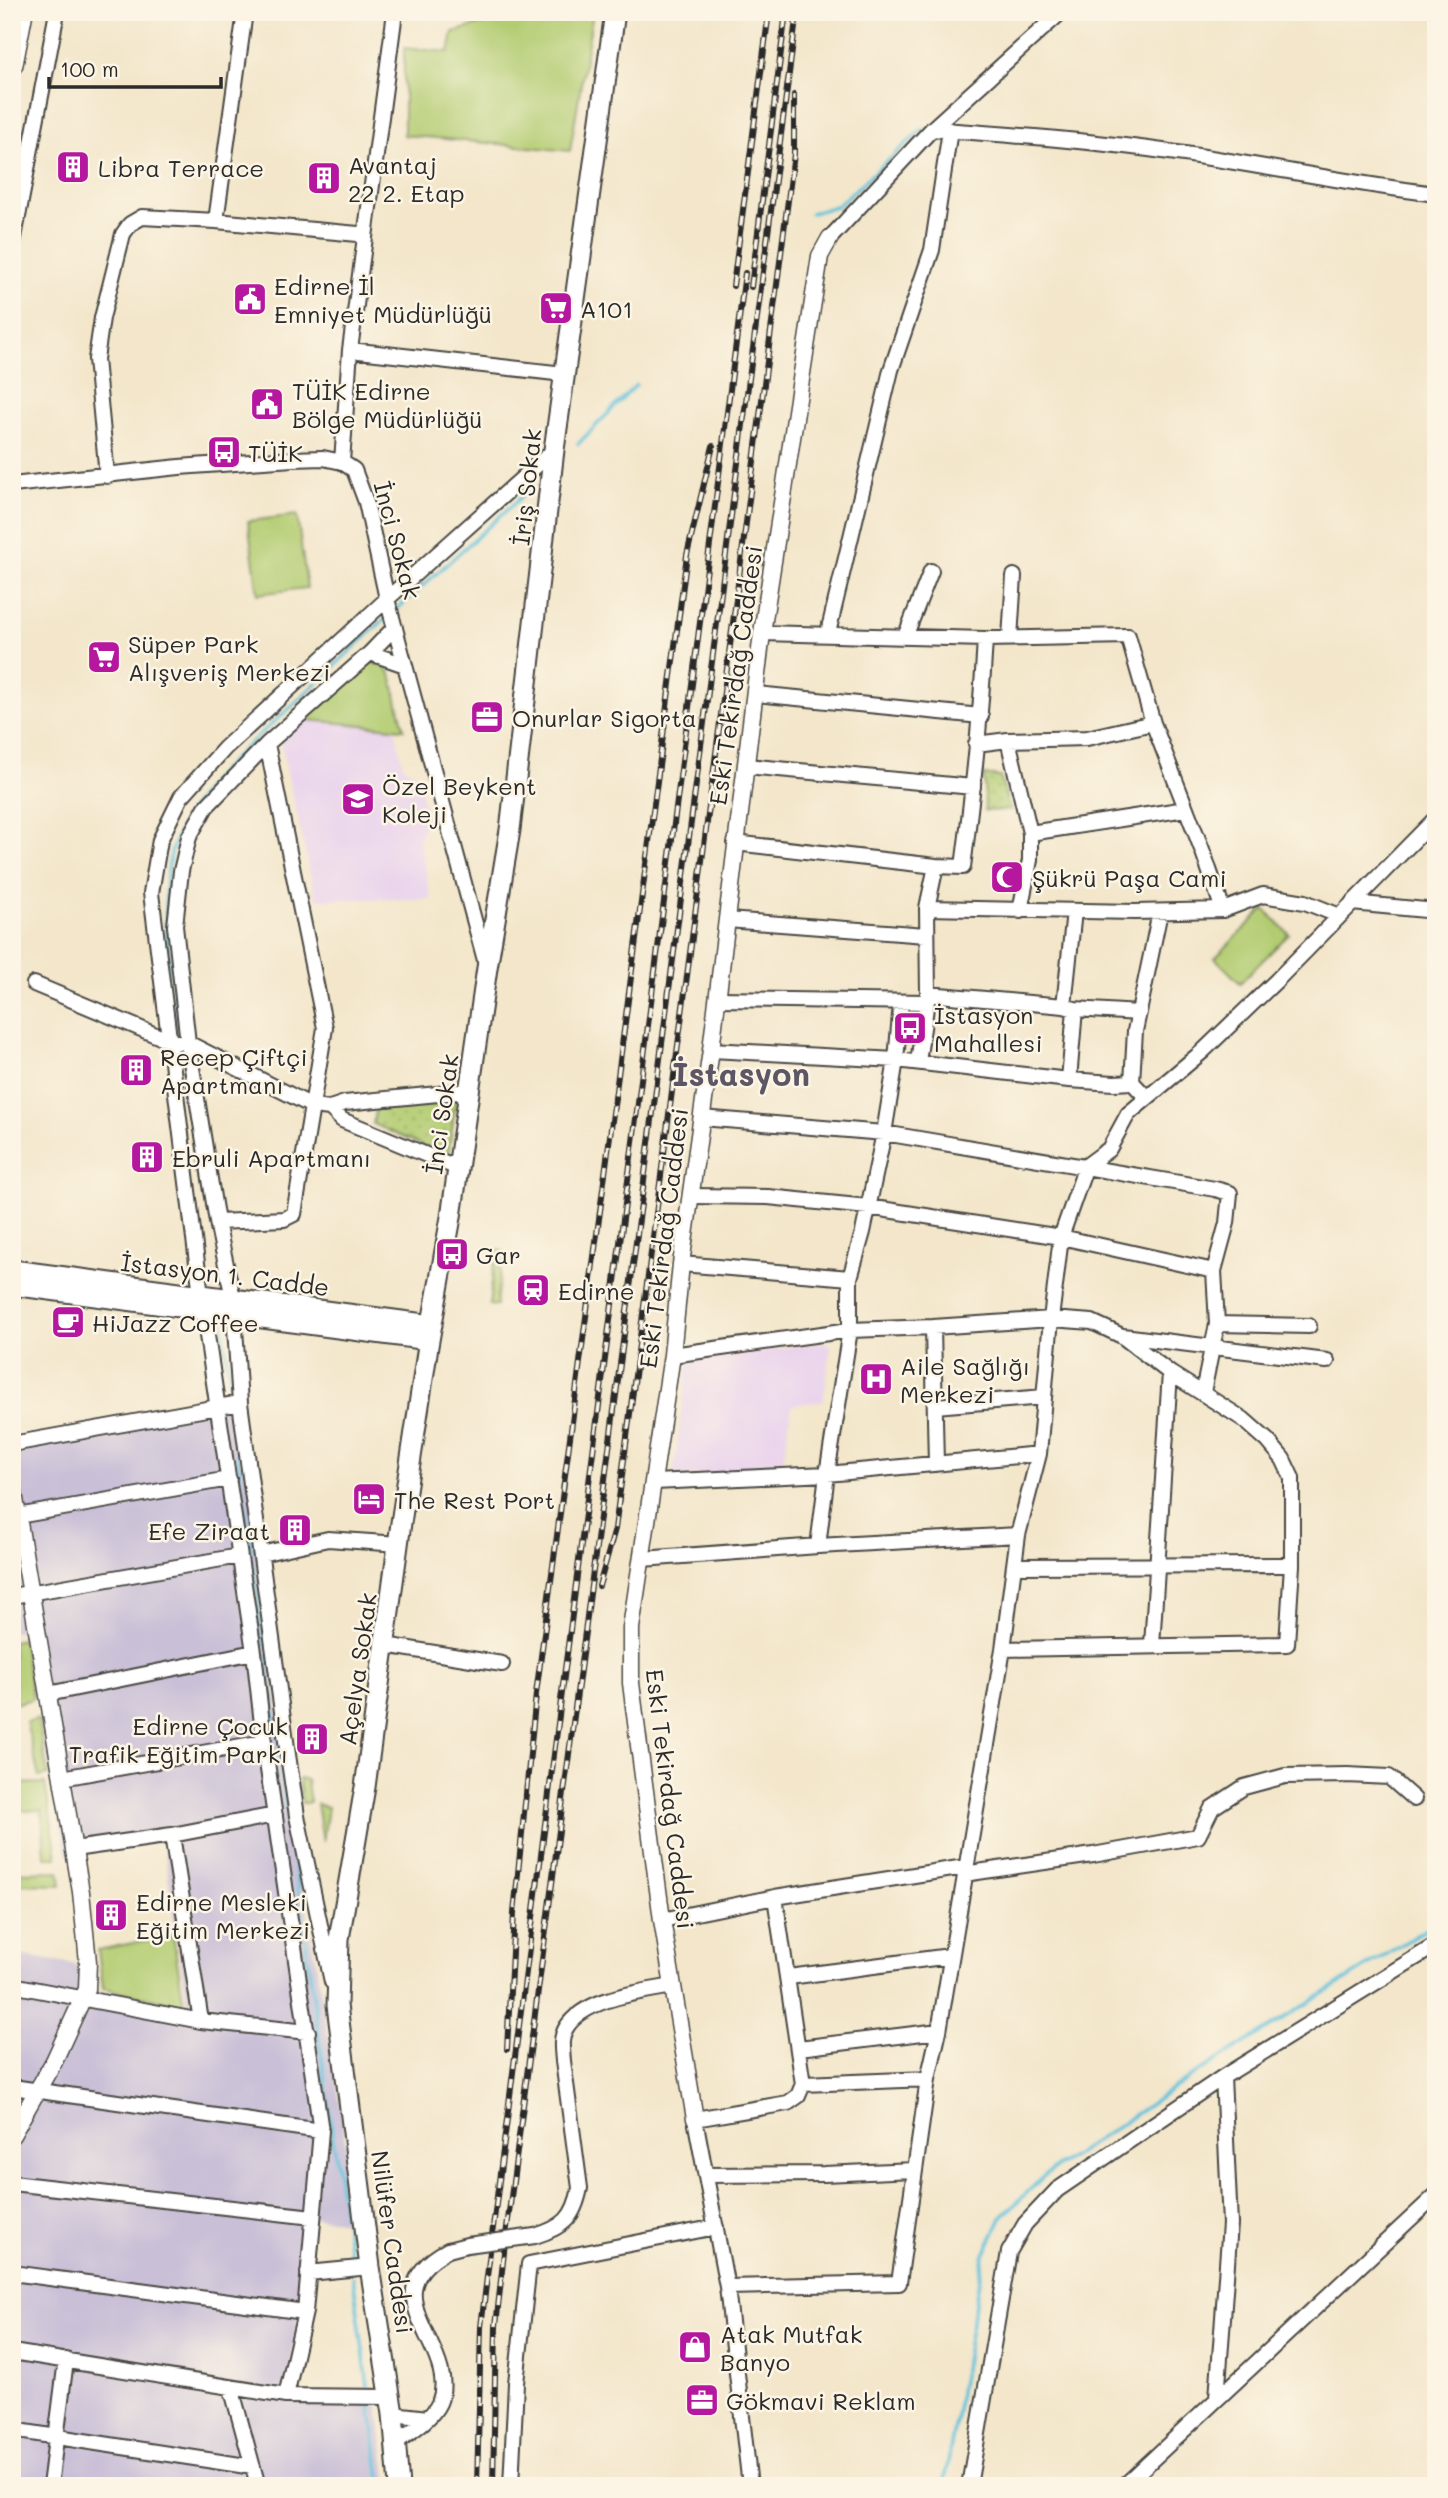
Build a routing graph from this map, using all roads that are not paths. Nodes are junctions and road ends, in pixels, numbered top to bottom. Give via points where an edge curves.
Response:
1 (22, 12) edge
2 (57, 12) edge
3 (246, 12) edge
4 (395, 12) edge
5 (615, 12) edge
6 (1061, 12) edge
7 (12, 64) edge
8 (932, 129) junction
9 (950, 131) junction
10 (1436, 194) edge
11 (216, 221) junction
12 (363, 237) junction
13 (830, 238) joint
14 (12, 248) edge
15 (350, 350) junction
16 (564, 374) junction
17 (554, 450) junction
18 (342, 463) junction
19 (107, 476) junction
20 (12, 485) edge
21 (931, 571) dead end
22 (1014, 576) dead end
23 (387, 599) junction
24 (395, 627) junction
25 (762, 633) junction
26 (828, 634) junction
27 (905, 637) junction
28 (1010, 638) junction
29 (985, 639) junction
30 (370, 653) junction
31 (405, 665) junction
32 (756, 694) junction
33 (981, 716) junction
34 (1153, 723) junction
35 (1008, 740) junction
36 (267, 744) junction
37 (976, 744) junction
38 (746, 766) junction
39 (973, 787) junction
40 (1186, 809) junction
41 (1436, 818) edge
42 (1030, 833) junction
43 (735, 843) junction
44 (936, 866) junction
45 (1352, 903) junction
46 (927, 908) junction
47 (1223, 910) junction
48 (1020, 911) junction
49 (1074, 911) junction
50 (1436, 911) edge
51 (1160, 912) junction
52 (1340, 916) junction
53 (727, 919) junction
54 (926, 935) junction
55 (487, 968) junction
56 (34, 984) dead end
57 (927, 998) junction
58 (717, 999) junction
59 (901, 1003) junction
60 (1070, 1007) junction
61 (1139, 1013) junction
62 (170, 1041) junction
63 (188, 1042) junction
64 (711, 1049) junction
65 (896, 1060) junction
66 (918, 1062) junction
67 (1069, 1080) junction
68 (1132, 1082) junction
69 (469, 1091) junction
70 (1146, 1097) junction
71 (312, 1106) junction
72 (330, 1108) junction
73 (701, 1118) junction
74 (884, 1133) junction
75 (1086, 1166) junction
76 (458, 1168) junction
77 (691, 1196) junction
78 (868, 1207) junction
79 (216, 1222) junction
80 (1061, 1237) junction
81 (681, 1264) junction
82 (12, 1270) edge
83 (1214, 1271) junction
84 (850, 1278) junction
85 (12, 1285) edge
86 (202, 1303) junction
87 (234, 1306) junction
88 (1051, 1319) junction
89 (1217, 1324) junction
90 (1309, 1326) dead end
91 (933, 1327) junction
92 (850, 1330) junction
93 (431, 1332) junction
94 (1122, 1336) junction
95 (1213, 1347) junction
96 (672, 1355) junction
97 (1328, 1361) dead end
98 (1170, 1373) junction
99 (1203, 1392) junction
100 (1044, 1397) junction
101 (240, 1404) junction
102 (218, 1406) junction
103 (935, 1406) junction
104 (12, 1444) edge
105 (1039, 1454) junction
106 (936, 1464) junction
107 (827, 1474) junction
108 (229, 1479) junction
109 (12, 1481) edge
110 (654, 1482) junction
111 (15, 1517) edge
112 (1018, 1535) junction
113 (398, 1544) junction
114 (818, 1546) junction
115 (261, 1554) junction
116 (239, 1556) junction
117 (642, 1559) junction
118 (1292, 1565) junction
119 (1014, 1566) junction
120 (1156, 1566) junction
121 (30, 1592) junction
122 (12, 1596) edge
123 (385, 1645) junction
124 (1152, 1645) junction
125 (1003, 1648) junction
126 (254, 1652) junction
127 (502, 1664) dead end
128 (48, 1694) junction
129 (264, 1742) junction
130 (62, 1778) junction
131 (1414, 1799) dead end
132 (275, 1815) junction
133 (172, 1835) junction
134 (74, 1849) junction
135 (964, 1870) junction
136 (775, 1897) junction
137 (662, 1920) junction
138 (1436, 1945) edge
139 (950, 1956) junction
140 (789, 1977) junction
141 (12, 1984) edge
142 (673, 1986) junction
143 (84, 1997) junction
144 (337, 2005) junction
145 (201, 2021) junction
146 (939, 2031) junction
147 (308, 2032) junction
148 (799, 2048) junction
149 (1223, 2077) junction
150 (928, 2079) junction
151 (803, 2084) junction
152 (12, 2087) edge
153 (37, 2091) junction
154 (695, 2119) junction
155 (321, 2131) junction
156 (12, 2136) edge
157 (914, 2171) junction
158 (706, 2175) junction
159 (12, 2183) edge
160 (1436, 2195) edge
161 (313, 2217) junction
162 (716, 2227) junction
163 (370, 2267) junction
164 (12, 2273) edge
165 (308, 2273) junction
166 (727, 2287) junction
167 (305, 2312) junction
168 (12, 2352) edge
169 (66, 2360) junction
170 (231, 2386) junction
171 (286, 2396) junction
172 (1217, 2398) junction
173 (392, 2405) junction
174 (428, 2418) junction
175 (12, 2430) edge
176 (56, 2437) junction
177 (395, 2444) junction
178 (253, 2468) junction
179 (50, 2486) edge
180 (258, 2486) edge
181 (399, 2486) edge
182 (511, 2486) edge
183 (750, 2486) edge
184 (969, 2486) edge
185 (1124, 2486) edge

1 - 7 main road
2 - 14 street
3 - 11 street
4 - 12 street, İnci Sokak
5 - 16 main road, İriş Sokak
6 - 8 street
8 - 9 street
8 - 13 street
9 - 10 street via 1177,153
9 - 26 street via 932,250 891,370
11 - 12 street
11 - 19 street via 142,217 123,234 96,359
12 - 15 street, İnci Sokak
13 - 25 street, Eski Tekirdağ Caddesi via 820,256
15 - 16 street
15 - 18 street, İnci Sokak
16 - 17 main road, İriş Sokak
17 - 23 street
17 - 55 main road, İriş Sokak via 510,830
18 - 19 street via 293,459
18 - 23 street, İnci Sokak via 354,470 366,502
19 - 20 street
21 - 27 street
22 - 28 street
23 - 24 street, İnci Sokak
23 - 62 street via 225,748 181,797 160,840 151,893
24 - 30 street
24 - 31 street, İnci Sokak
25 - 26 street
25 - 32 street, Eski Tekirdağ Caddesi
26 - 27 street
27 - 29 street
28 - 29 street
28 - 34 street via 1128,636
29 - 33 street
30 - 31 street
30 - 36 street
31 - 55 street, İnci Sokak
32 - 33 street
32 - 38 street, Eski Tekirdağ Caddesi
33 - 37 street
34 - 35 street via 1087,738
34 - 40 street
35 - 37 street
35 - 42 street
36 - 63 street via 206,807 189,837 175,926
36 - 71 street via 326,1028
37 - 39 street
38 - 39 street
38 - 43 street, Eski Tekirdağ Caddesi
39 - 44 street via 963,867
40 - 42 street
40 - 47 street
41 - 45 street
42 - 48 street
43 - 44 street
43 - 53 street, Eski Tekirdağ Caddesi
44 - 46 street
45 - 50 street
45 - 52 street
46 - 48 street
46 - 54 street
47 - 51 street
47 - 52 street via 1264,895 1305,902
48 - 49 street
49 - 51 street
49 - 60 street
51 - 61 street
52 - 70 street via 1203,1051
53 - 54 street
53 - 58 street, Eski Tekirdağ Caddesi
54 - 57 street
55 - 69 main road, İnci Sokak
56 - 62 street
57 - 59 street
57 - 60 street
57 - 66 street
58 - 59 street
58 - 64 street, Eski Tekirdağ Caddesi
59 - 65 street
60 - 61 street
60 - 67 street
61 - 68 street
62 - 63 street
62 - 86 street
63 - 71 street
63 - 79 street
64 - 65 street
64 - 73 street, Eski Tekirdağ Caddesi
65 - 66 street
65 - 74 street
66 - 67 street
67 - 68 street
68 - 70 street
69 - 72 street via 345,1102
69 - 76 main road, İnci Sokak
70 - 75 street via 1128,1114 1109,1149
71 - 72 street
71 - 79 street via 294,1214 285,1219
72 - 76 street via 342,1121
73 - 74 street
73 - 77 street, Eski Tekirdağ Caddesi
74 - 75 street
74 - 78 street
75 - 80 street
75 - 83 street via 1230,1194
76 - 93 main road, İnci Sokak
77 - 78 street via 768,1197
77 - 81 street, Eski Tekirdağ Caddesi
78 - 80 street
78 - 84 street
79 - 87 street
80 - 83 street
80 - 88 street
81 - 84 street
81 - 96 street, Eski Tekirdağ Caddesi
82 - 86 main road, İstasyon 1. Cadde
83 - 89 street
84 - 92 street
85 - 86 main road, İstasyon 1. Cadde
86 - 87 main road, İstasyon 1. Cadde
86 - 102 street
87 - 93 main road, İstasyon 1. Cadde
87 - 101 street
88 - 91 street
88 - 94 street via 1092,1321
88 - 100 street
89 - 90 street
89 - 95 street
91 - 92 street
91 - 103 street
92 - 96 street
92 - 107 street
93 - 113 main road, Açelya Sokak
94 - 95 street
94 - 98 street
95 - 97 street
95 - 99 street
96 - 110 street, Eski Tekirdağ Caddesi
98 - 99 street
98 - 120 street
99 - 118 street via 1243,1419 1283,1459 1292,1478
100 - 103 street
100 - 105 street
101 - 102 street
101 - 115 street
102 - 104 street
102 - 108 street
103 - 106 street
105 - 106 street
105 - 112 street
106 - 107 street
107 - 110 street
107 - 114 street
108 - 111 street
108 - 116 street
109 - 111 street
110 - 117 street, Eski Tekirdağ Caddesi
111 - 121 street
112 - 114 street
112 - 119 street
113 - 115 street via 328,1539
113 - 123 main road, Açelya Sokak
114 - 117 street
115 - 144 street via 297,1816
116 - 121 street
116 - 126 street
117 - 137 street, Eski Tekirdağ Caddesi via 631,1628 631,1683
118 - 120 street
118 - 124 street via 1287,1644
119 - 120 street
119 - 125 street
120 - 124 street
121 - 122 street
121 - 128 street
123 - 127 street
123 - 144 main road, Açelya Sokak via 338,1939
124 - 125 street
125 - 135 street
126 - 128 street
126 - 129 street
128 - 130 street
129 - 130 street
129 - 132 street
130 - 134 street
131 - 135 street via 1389,1777 1285,1776 1244,1787 1212,1808 1198,1836 1093,1855
132 - 133 street
132 - 147 street
133 - 134 street
133 - 145 street
134 - 143 street via 88,1962
135 - 136 street
135 - 139 street
136 - 137 street
136 - 140 street
137 - 142 street, Eski Tekirdağ Caddesi
138 - 149 street
139 - 140 street
139 - 146 street
140 - 148 street
141 - 143 street
142 - 154 street, Eski Tekirdağ Caddesi
142 - 174 street, bridge via 594,2005 566,2028 561,2043 580,2188 566,2221 535,2236 448,2250 418,2276 414,2289 419,2321 441,2376 440,2400
143 - 145 street
143 - 153 street
144 - 163 main road, Nilüfer Caddesi
145 - 147 street
146 - 148 street
146 - 150 street
147 - 155 street
148 - 151 street
149 - 172 street via 1230,2224
149 - 184 street via 1057,2190 1025,2224 1009,2252
150 - 151 street
150 - 157 street
151 - 154 street via 798,2096 788,2103
152 - 153 street
153 - 155 street
153 - 156 street
154 - 158 street
155 - 161 street
157 - 158 street
157 - 166 street via 899,2283
158 - 162 street
159 - 161 street
160 - 172 street
161 - 165 street
162 - 166 street
162 - 182 street via 529,2264
163 - 165 street
163 - 173 main road, Nilüfer Caddesi
164 - 167 street
165 - 167 street
166 - 183 street
167 - 171 street
168 - 169 street
169 - 170 street
169 - 176 street
170 - 171 street
170 - 178 street
171 - 173 street
172 - 185 street
173 - 174 street
173 - 177 main road, Nilüfer Caddesi
174 - 177 street
175 - 176 street
176 - 178 street
176 - 179 street
177 - 181 main road, Nilüfer Caddesi
178 - 180 street

